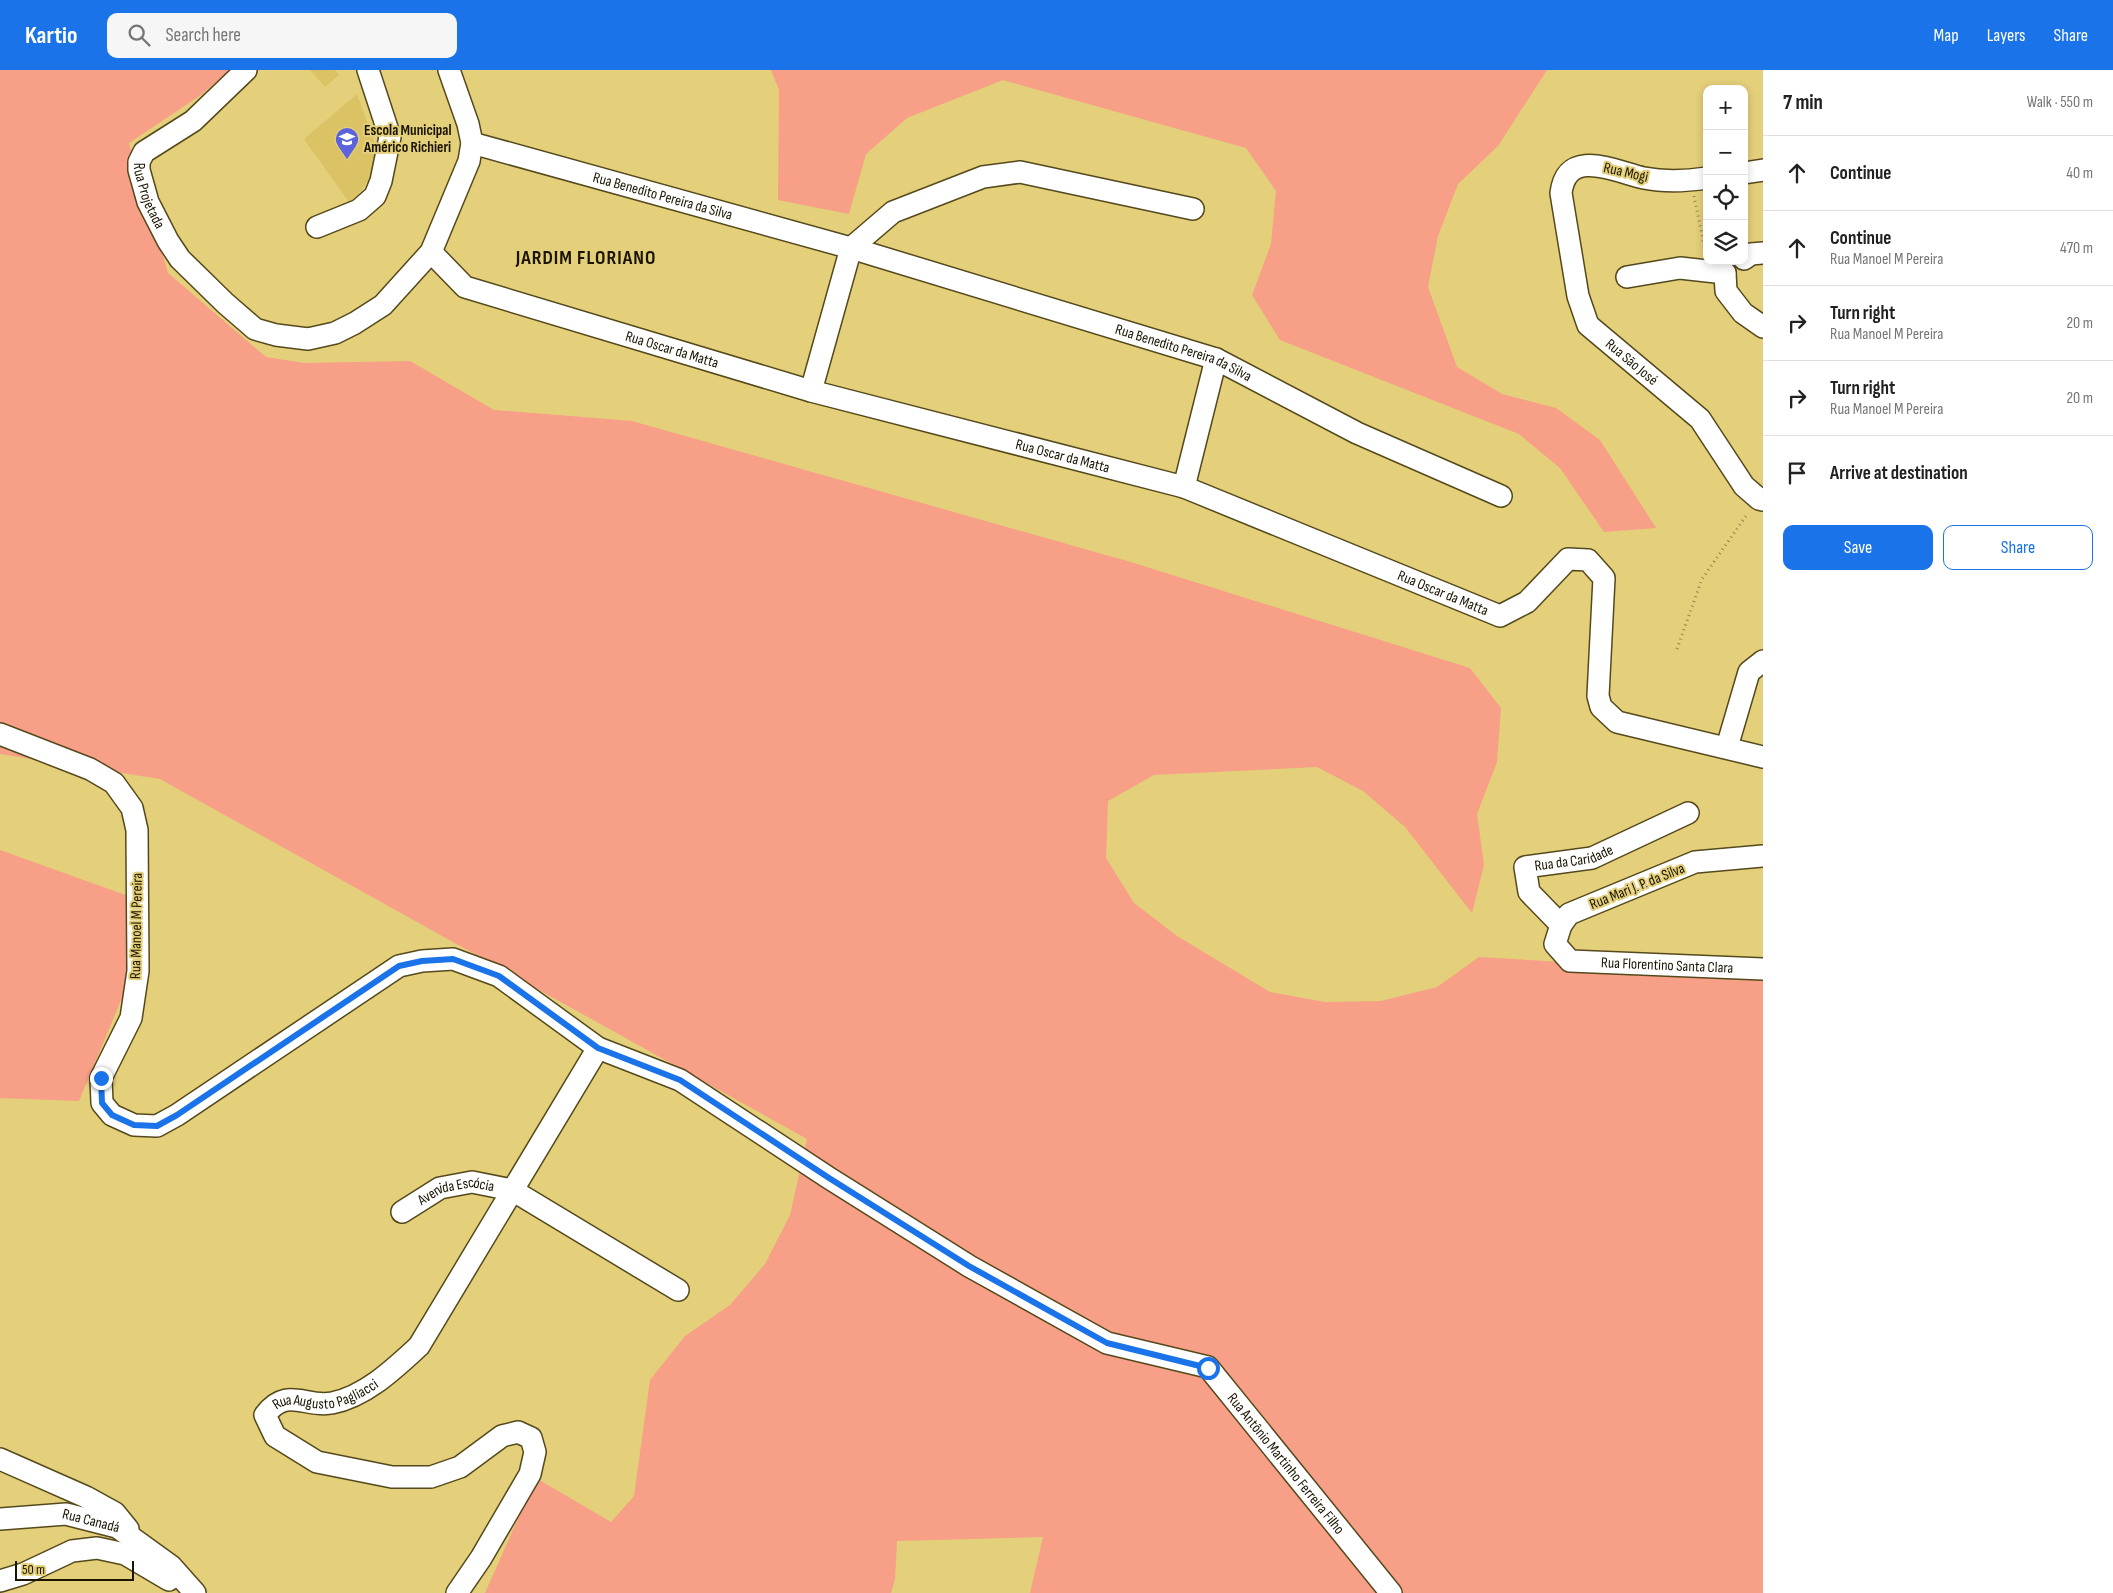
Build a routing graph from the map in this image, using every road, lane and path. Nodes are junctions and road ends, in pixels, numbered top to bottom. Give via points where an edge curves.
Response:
1 (246, 70) edge
2 (368, 70) edge
3 (449, 70) edge
4 (472, 143) junction
5 (1763, 170) edge
6 (1748, 172) edge
7 (1698, 179) edge
8 (1561, 193) joint
9 (1193, 209) dead end
10 (1703, 222) edge
11 (317, 227) dead end
12 (851, 248) junction
13 (431, 252) junction
14 (1763, 252) edge
15 (1748, 256) edge
16 (1733, 267) edge
17 (1627, 278) dead end
18 (1763, 327) edge
19 (1216, 359) junction
20 (811, 391) junction
21 (1184, 487) junction
22 (1502, 496) dead end
23 (1761, 499) edge
24 (1677, 649) dead end
25 (1763, 661) edge
26 (0, 734) edge
27 (1727, 748) junction
28 (1763, 757) edge
29 (1688, 813) dead end
30 (1763, 856) edge
31 (1561, 925) junction
32 (1763, 969) edge
33 (598, 1048) junction
34 (512, 1190) junction
35 (402, 1212) dead end
36 (678, 1290) dead end
37 (1107, 1343) joint
38 (0, 1459) edge
39 (0, 1519) edge
40 (143, 1546) junction
41 (0, 1581) edge
42 (191, 1593) edge
43 (195, 1593) edge
44 (457, 1593) edge
45 (1391, 1593) edge

1 - 13 street, Rua Projetada via 193,121 144,152 139,162 148,202 168,241 180,258 225,303 255,329 276,335 308,338 334,333 383,305
2 - 11 street via 390,137 381,181 375,196 359,210
3 - 4 street
4 - 12 street, Rua Benedito Pereira da Silva
4 - 13 street via 469,161
5 - 6 street
7 - 8 street, Rua Mogi via 1646,178 1598,165 1582,166 1570,172 1563,181
7 - 10 path
8 - 23 street, Rua São José via 1578,296 1588,325 1700,419 1732,471
9 - 12 street via 1020,172 983,177 893,212
12 - 19 street, Rua Benedito Pereira da Silva
12 - 20 street
13 - 20 street, Rua Oscar da Matta via 465,287
14 - 15 street
16 - 17 street via 1680,268
16 - 18 street via 1726,291 1743,313
19 - 21 street
19 - 22 street, Rua Benedito Pereira da Silva via 1357,433
20 - 21 street, Rua Oscar da Matta
21 - 27 street, Rua Oscar da Matta via 1500,616 1527,602 1568,559 1588,560 1604,578 1598,696 1601,707 1618,722
23 - 24 path via 1702,579
25 - 27 street via 1749,672
26 - 33 street, Rua Manoel M Pereira via 90,769 114,783 132,808 137,830 138,970 131,1018 101,1078 102,1103 112,1115 134,1125 157,1126 399,966 422,961 453,959 499,976
27 - 28 street, Rua Oscar da Matta
29 - 31 street, Rua da Caridade via 1592,858 1524,867 1529,892
30 - 31 street, Rua Mari J. P. da Silva via 1695,862 1569,914
31 - 32 street, Rua Florentino Santa Clara via 1555,944 1570,961
33 - 34 street, Rua Augusto Pagliacci
33 - 37 street, Rua Manoel M Pereira via 680,1080 969,1266
34 - 35 street, Avenida Escócia via 472,1182 440,1188
34 - 36 street, Avenida Escócia
34 - 44 street, Rua Augusto Pagliacci via 419,1346 390,1373 358,1394 331,1404 290,1399 273,1404 265,1415 275,1436 317,1462 392,1477 431,1477 460,1467 502,1436 518,1432 531,1438 535,1452 530,1474
37 - 45 street, Rua Antônio Martinho Ferreira Filho via 1208,1368
38 - 40 street via 114,1513
39 - 40 street, Rua Canadá via 66,1514 117,1527
40 - 43 street, Rua Canadá via 170,1566
41 - 42 street via 72,1551 97,1548 125,1554

